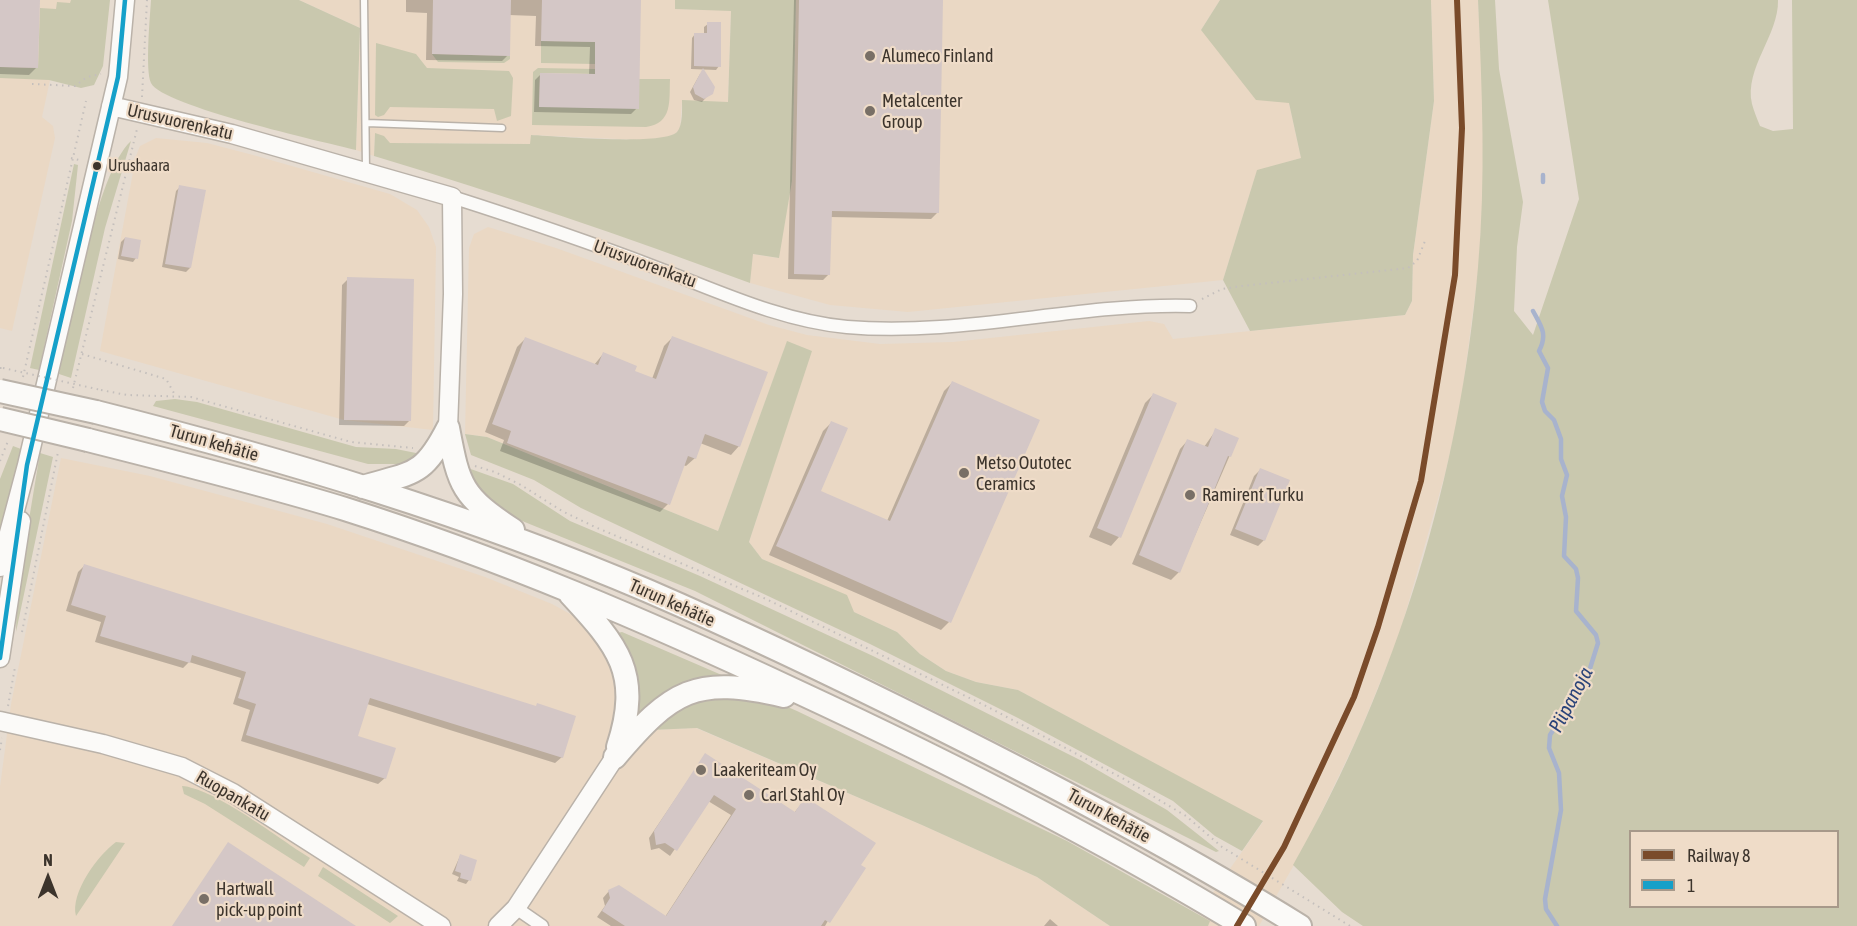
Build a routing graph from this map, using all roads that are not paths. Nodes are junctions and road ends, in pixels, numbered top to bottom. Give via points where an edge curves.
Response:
1 (125, 0) edge
2 (364, 0) edge
3 (111, 106) junction
4 (367, 123) junction
5 (502, 128) dead end
6 (366, 170) junction
7 (452, 197) junction
8 (1190, 306) road end
9 (0, 391) edge
10 (5, 428) edge
11 (448, 428) junction
12 (27, 465) junction
13 (363, 487) junction
14 (542, 549) junction
15 (0, 567) edge
16 (565, 588) junction
17 (0, 658) edge
18 (832, 708) junction
19 (884, 716) junction
20 (0, 722) edge
21 (615, 757) junction
22 (516, 908) junction
23 (1298, 925) edge
24 (441, 926) edge
25 (498, 926) edge
26 (542, 926) edge
27 (1244, 926) edge

1 - 3 street via 118,77
2 - 4 lane
3 - 6 street, Urusvuorenkatu
3 - 12 street
4 - 5 lane
4 - 6 lane
6 - 7 street, Urusvuorenkatu
7 - 8 street, Urusvuorenkatu via 775,312 846,327 931,328 1152,305
7 - 11 street
9 - 13 highway, Turun kehätie, bridge via 98,401 211,441
10 - 16 highway, Turun kehätie, bridge via 88,440 346,510
11 - 13 highway via 427,464 411,473
11 - 14 highway via 455,469 471,500
12 - 15 street
12 - 17 street via 20,537
13 - 14 highway, Turun kehätie
14 - 19 highway, Turun kehätie via 647,591
16 - 18 highway, Turun kehätie
16 - 21 highway via 609,637 623,663 628,711
18 - 19 highway, Turun kehätie
18 - 21 highway via 755,689 704,688 688,692 651,716
19 - 23 highway, Turun kehätie via 1026,771
19 - 27 highway, Turun kehätie via 1022,800
20 - 24 street, Ruopankatu via 103,744 182,767 232,793
21 - 22 street
22 - 25 street
22 - 26 street

